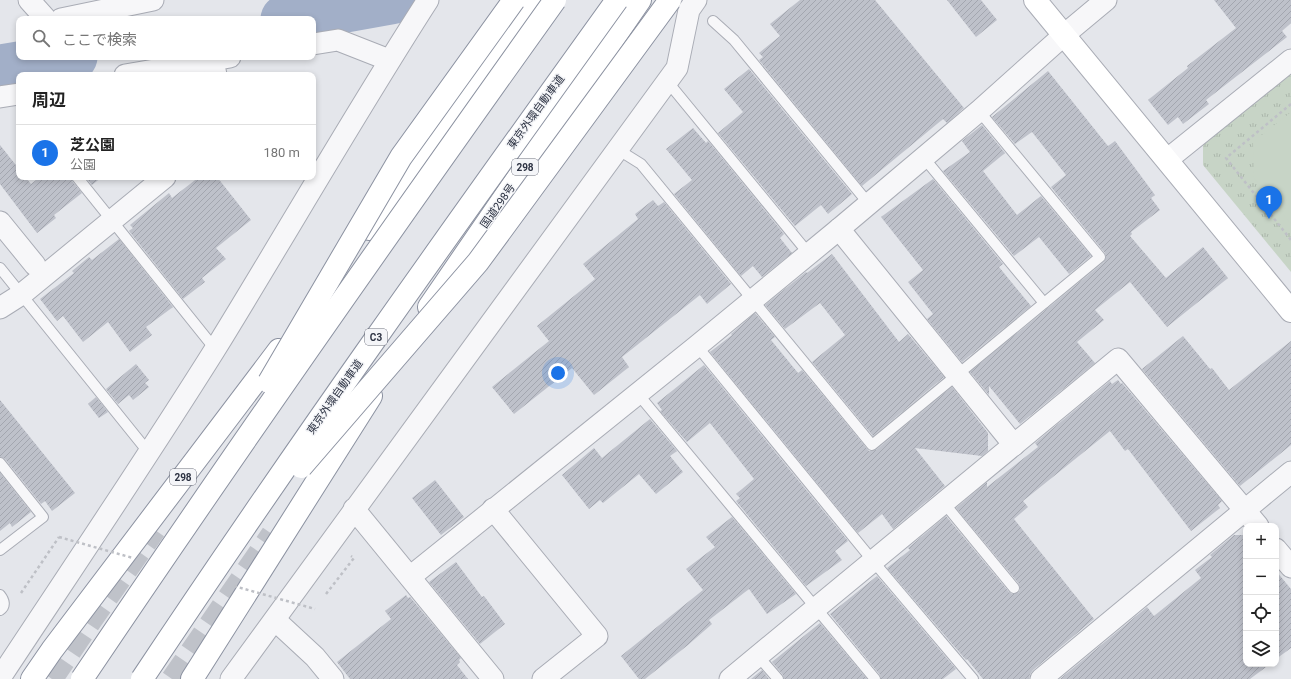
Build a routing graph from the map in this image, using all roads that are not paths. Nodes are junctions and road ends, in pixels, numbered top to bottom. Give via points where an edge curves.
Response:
1 (29, 0) edge
2 (153, 0) edge
3 (428, 0) edge
4 (514, 0) edge
5 (531, 0) edge
6 (555, 0) edge
7 (617, 0) edge
8 (640, 0) edge
9 (670, 0) edge
10 (696, 0) edge
11 (1035, 0) edge
12 (1106, 0) edge
13 (43, 16) edge
14 (76, 16) edge
15 (713, 21) dead end
16 (1064, 35) junction
17 (316, 44) edge
18 (389, 60) junction
19 (1291, 60) edge
20 (219, 64) edge
21 (151, 72) edge
22 (667, 81) junction
23 (980, 111) junction
24 (617, 149) junction
25 (924, 158) junction
26 (1168, 160) junction
27 (79, 180) edge
28 (161, 180) edge
29 (868, 204) junction
30 (112, 220) junction
31 (0, 222) edge
32 (839, 229) junction
33 (809, 254) junction
34 (35, 265) dead end
35 (0, 268) edge
36 (22, 294) junction
37 (753, 300) junction
38 (1044, 303) junction
39 (0, 308) edge
40 (1291, 311) edge
41 (697, 346) junction
42 (215, 348) junction
43 (957, 375) junction
44 (638, 394) junction
45 (1014, 445) junction
46 (150, 453) junction
47 (0, 463) edge
48 (1291, 472) edge
49 (944, 502) junction
50 (354, 509) junction
51 (493, 509) junction
52 (1251, 518) edge
53 (185, 527) junction
54 (0, 550) edge
55 (1279, 553) edge
56 (224, 557) junction
57 (873, 561) junction
58 (1291, 568) edge
59 (410, 577) junction
60 (1014, 588) dead end
61 (0, 595) edge
62 (816, 608) junction
63 (0, 610) edge
64 (275, 620) junction
65 (758, 656) junction
66 (0, 678) edge
67 (32, 679) edge
68 (82, 679) edge
69 (142, 679) edge
70 (192, 679) edge
71 (231, 679) edge
72 (333, 679) edge
73 (493, 679) edge
74 (544, 679) edge
75 (730, 679) edge
76 (778, 679) edge
77 (875, 679) edge
78 (973, 679) edge
79 (1041, 679) edge

1 - 13 street
2 - 14 street
3 - 18 street
4 - 53 main road, bridge via 401,157
5 - 67 main road, 298 via 335,277
6 - 53 main road, bridge via 403,213
7 - 56 main road, 東京外環自動車道 / C3, bridge via 443,242
8 - 70 main road, 国道298号 / 298 via 410,334
9 - 56 main road, bridge via 478,262
10 - 22 street via 689,10 677,68
11 - 16 main road
12 - 16 street
15 - 29 lane via 734,40
16 - 23 street
16 - 26 main road
17 - 18 street via 338,40
18 - 42 street
19 - 26 street
20 - 21 street
22 - 24 street
22 - 33 lane
23 - 25 street
23 - 38 lane via 1100,257
24 - 37 lane via 641,164
24 - 50 street
25 - 29 street
25 - 38 lane
26 - 40 main road
27 - 30 lane
28 - 30 street
29 - 32 street
30 - 36 street
30 - 42 lane
31 - 34 street
32 - 33 street
32 - 43 street
33 - 37 street
35 - 36 lane
36 - 39 street
36 - 46 lane
37 - 41 street
37 - 43 lane via 872,445
38 - 43 lane
41 - 44 street
41 - 57 lane
42 - 46 street
43 - 45 street
44 - 51 street
44 - 62 lane
45 - 49 street
45 - 52 street via 1118,359
46 - 66 street
47 - 54 lane via 42,517
48 - 52 street
49 - 57 street
49 - 60 lane
50 - 59 street
50 - 64 street
51 - 59 street
51 - 74 street via 596,636
52 - 79 street
53 - 68 main road, bridge
55 - 58 street
56 - 69 main road, 東京外環自動車道 / C3, bridge
57 - 62 street
57 - 78 lane
59 - 73 street
61 - 63 lane via 4,604
62 - 65 street
62 - 77 lane
64 - 71 street
64 - 72 street via 315,657
65 - 75 street
65 - 76 lane

